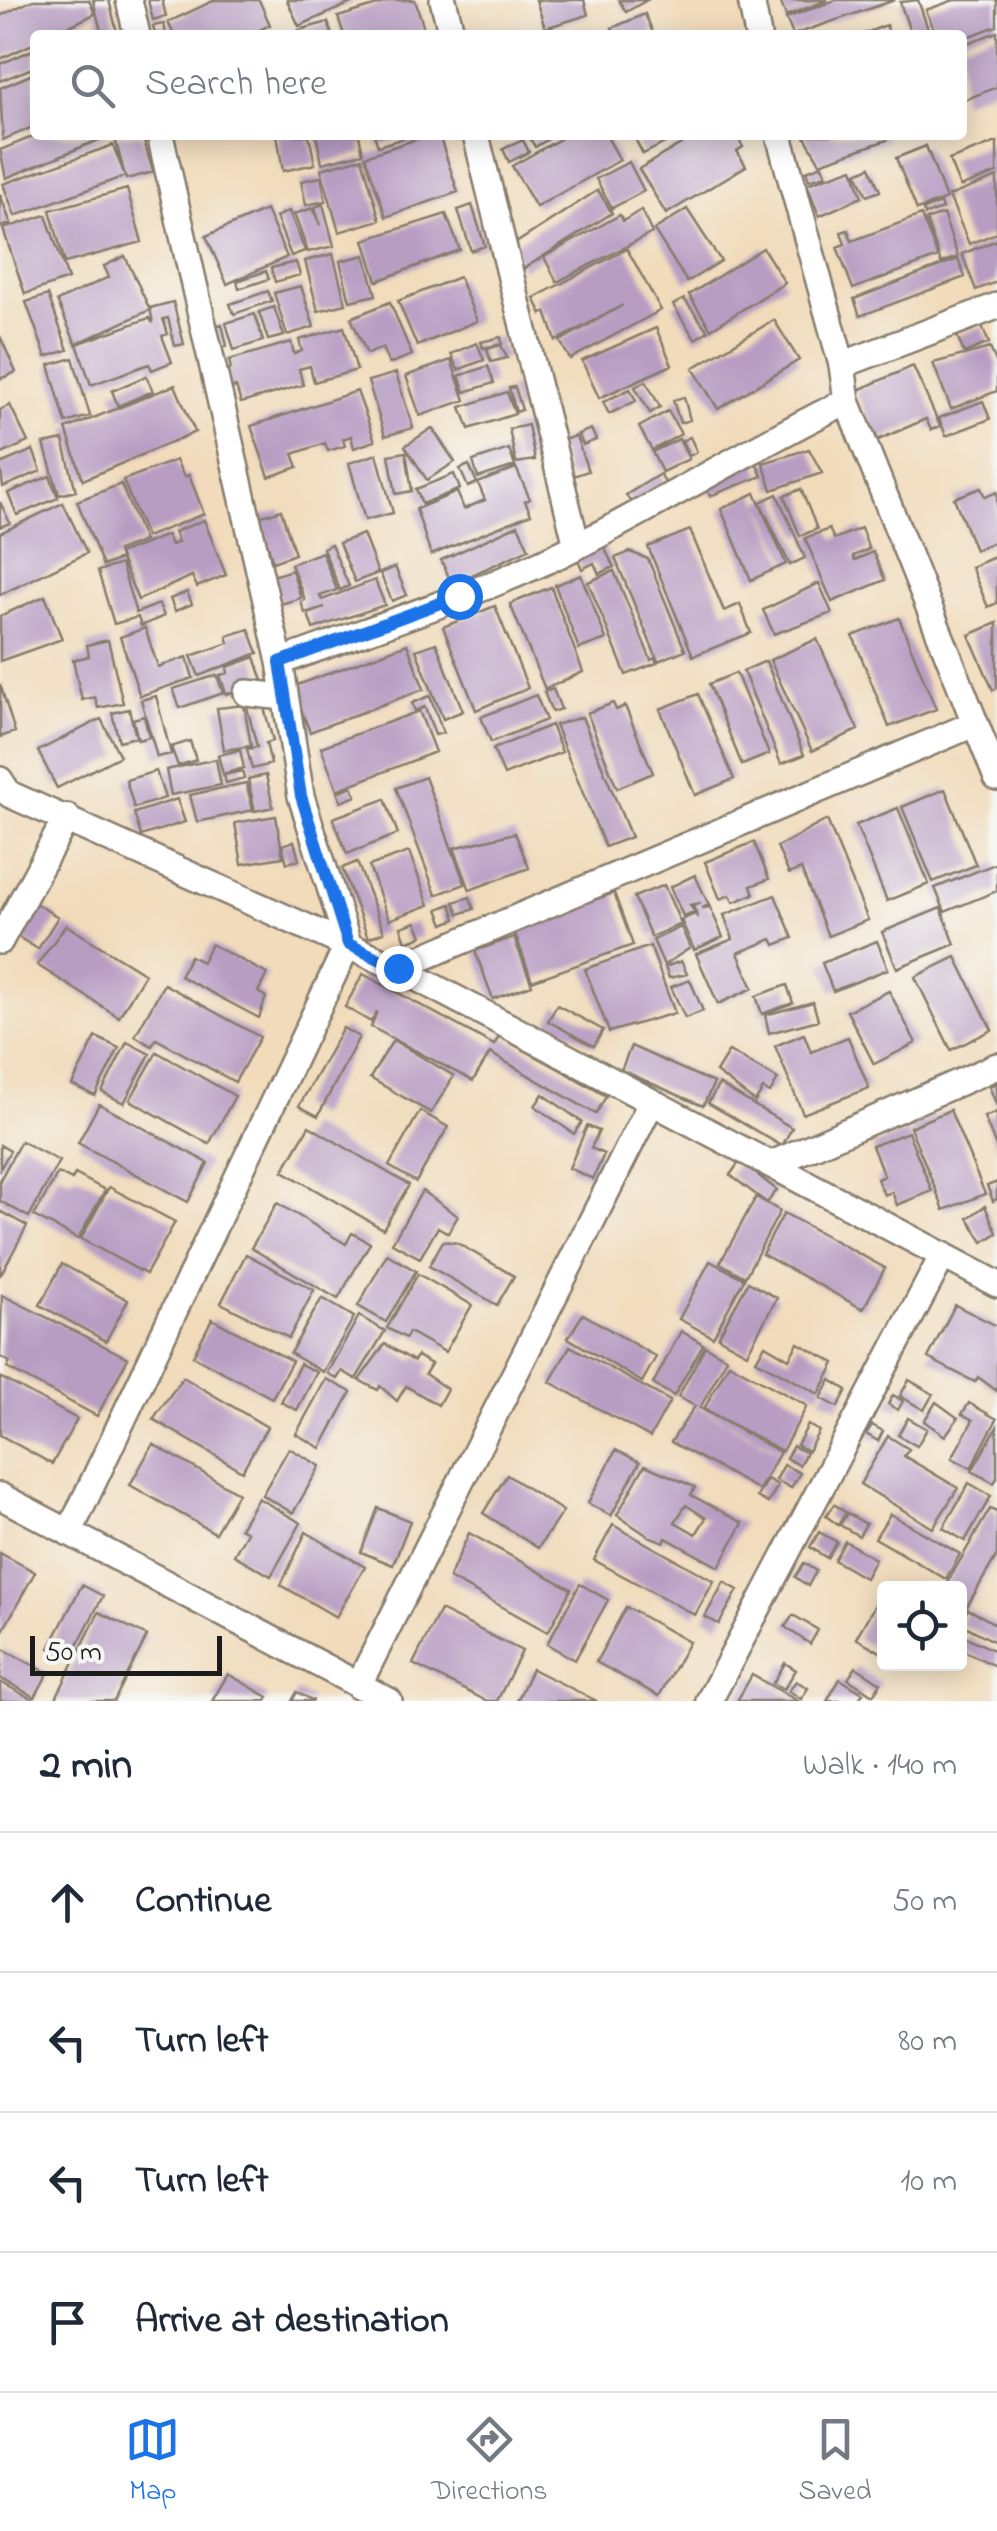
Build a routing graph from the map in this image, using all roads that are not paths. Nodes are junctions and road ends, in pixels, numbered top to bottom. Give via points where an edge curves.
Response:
1 (129, 0) edge
2 (443, 0) edge
3 (751, 0) edge
4 (136, 30) edge
5 (451, 30) edge
6 (757, 30) edge
7 (161, 140) edge
8 (477, 140) edge
9 (780, 140) edge
10 (997, 306) edge
11 (842, 364) junction
12 (848, 401) junction
13 (577, 546) junction
14 (280, 662) junction
15 (247, 693) dead end
16 (284, 696) junction
17 (974, 724) junction
18 (997, 778) edge
19 (0, 780) edge
20 (67, 817) junction
21 (0, 941) edge
22 (348, 944) junction
23 (398, 968) junction
24 (997, 1066) edge
25 (651, 1103) junction
26 (774, 1163) junction
27 (944, 1256) junction
28 (997, 1284) edge
29 (0, 1496) edge
30 (69, 1533) junction
31 (358, 1686) junction
32 (389, 1701) edge
33 (709, 1701) edge

1 - 4 street
2 - 5 street
3 - 6 street
7 - 14 street
8 - 13 street
9 - 11 street
10 - 11 street
11 - 12 street
12 - 13 street
12 - 17 street
13 - 14 street
14 - 16 street
15 - 16 street
16 - 22 street via 301,796
17 - 18 street
17 - 23 street
19 - 20 street via 9,794
20 - 21 street
20 - 22 street
22 - 23 street
22 - 30 street
23 - 25 street
24 - 26 street
25 - 26 street
25 - 31 street
26 - 27 street
27 - 28 street
27 - 33 street
29 - 30 street
30 - 31 street
31 - 32 street

